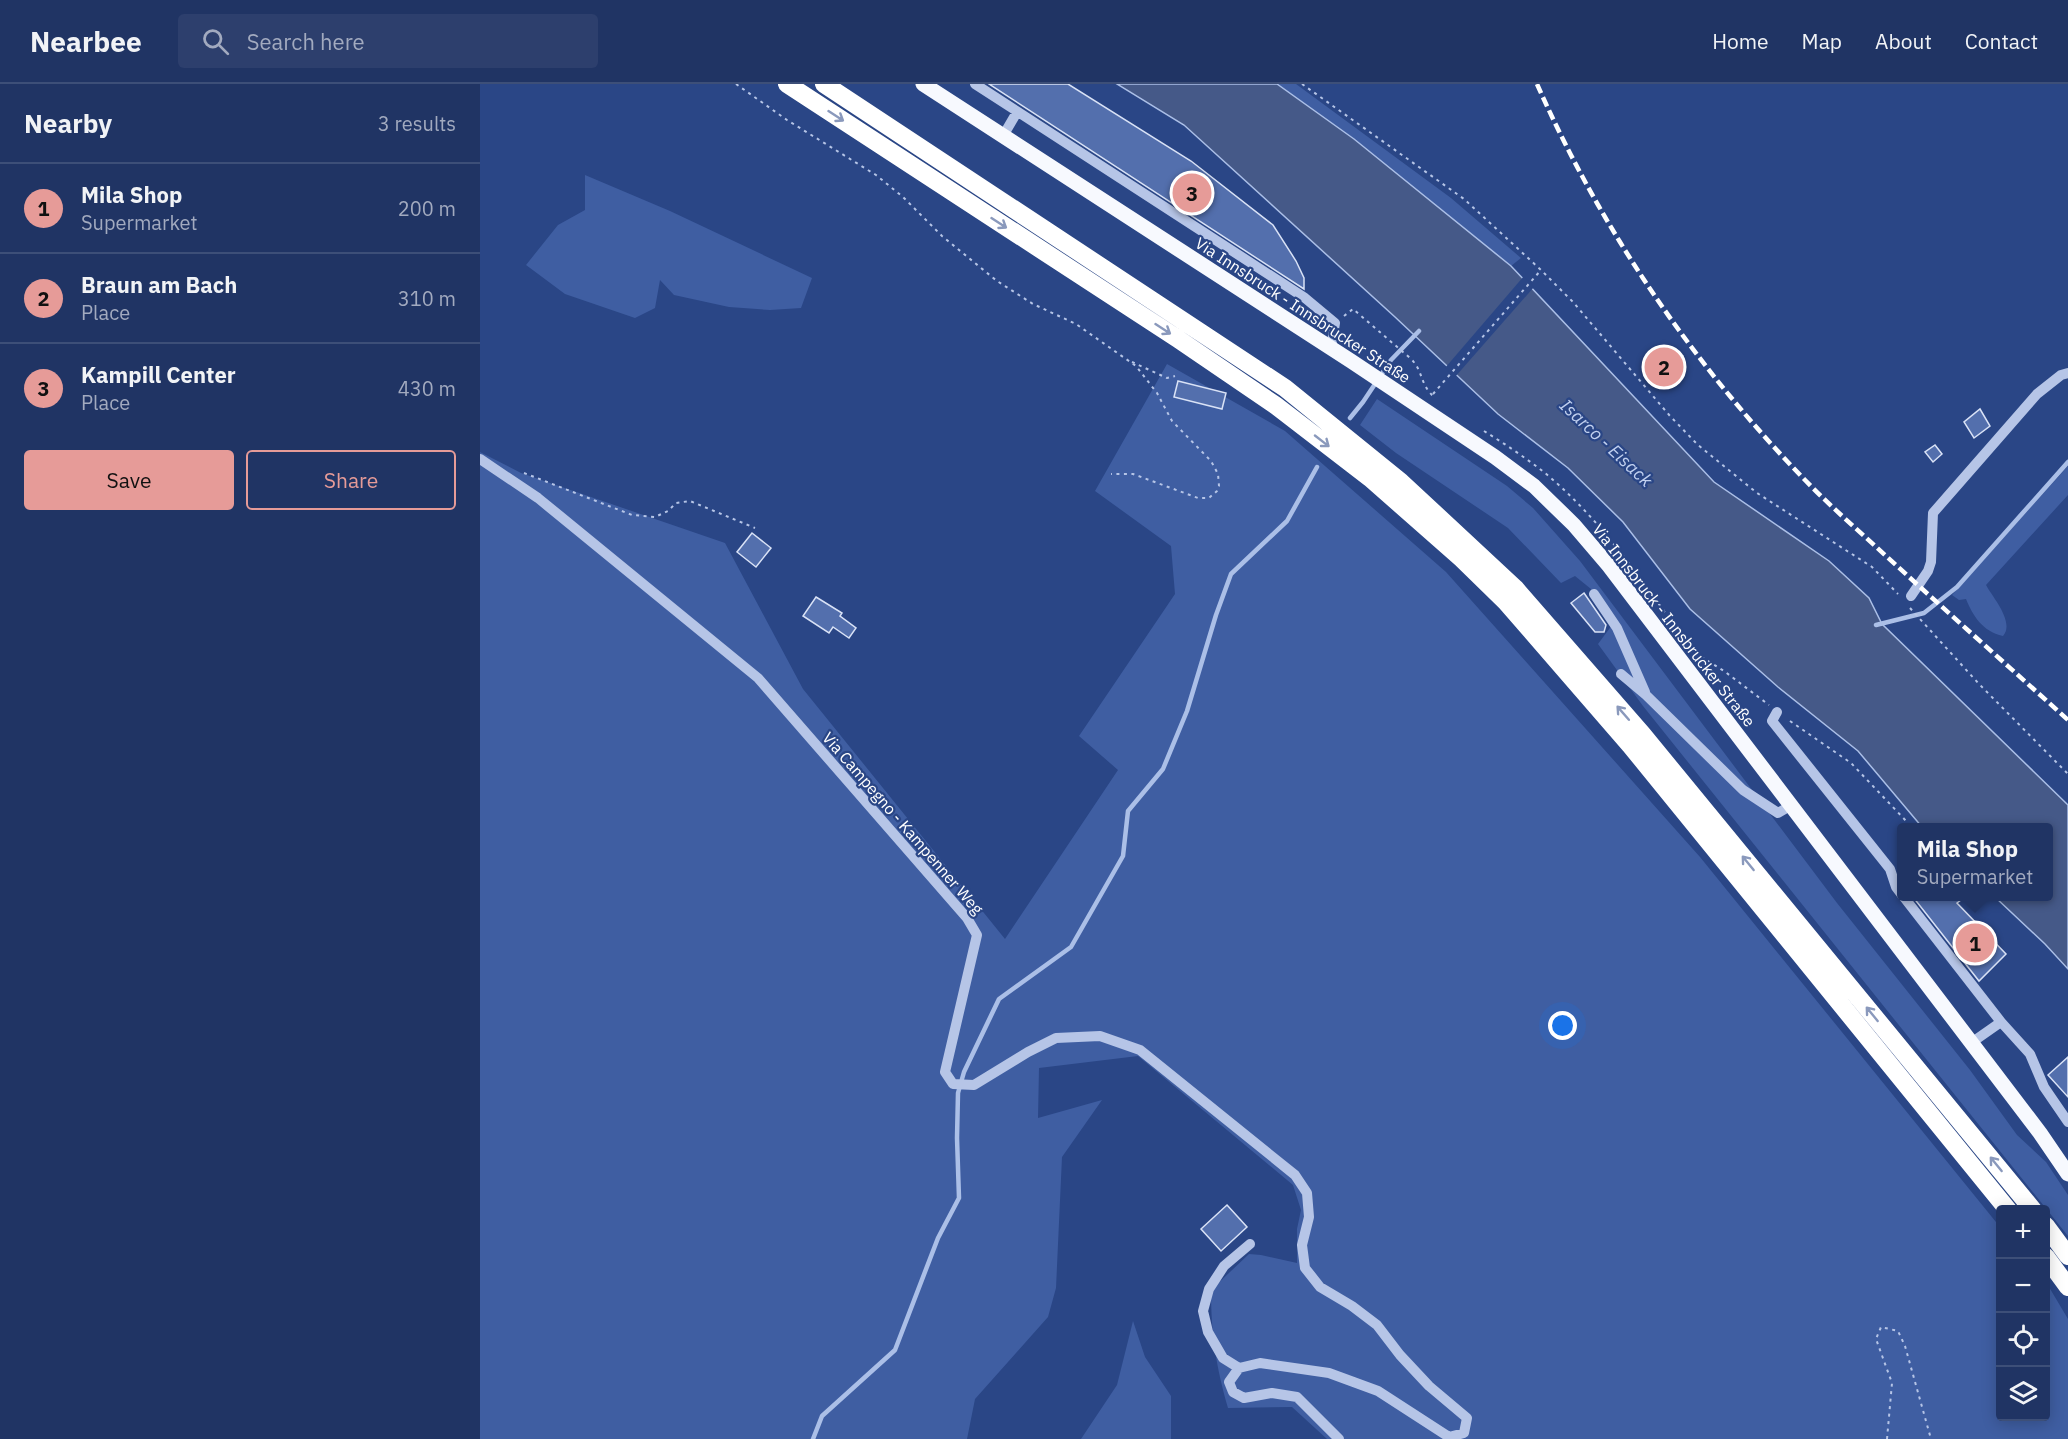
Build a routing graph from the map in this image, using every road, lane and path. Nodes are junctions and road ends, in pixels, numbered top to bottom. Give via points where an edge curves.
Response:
1 (736, 84) edge
2 (787, 84) edge
3 (824, 84) edge
4 (923, 84) edge
5 (975, 84) edge
6 (1302, 84) edge
7 (1017, 112) junction
8 (1003, 136) junction
9 (1541, 270) junction
10 (1335, 323) junction
11 (1331, 348) junction
12 (1126, 359) junction
13 (2068, 372) edge
14 (1175, 376) dead end
15 (1432, 395) junction
16 (1440, 402) dead end
17 (1478, 427) dead end
18 (480, 459) edge
19 (524, 472) dead end
20 (1111, 474) dead end
21 (755, 528) dead end
22 (1884, 578) dead end
23 (1594, 594) dead end
24 (1911, 596) dead end
25 (1676, 627) dead end
26 (1940, 641) dead end
27 (1689, 646) dead end
28 (1621, 674) dead end
29 (1646, 696) junction
30 (1777, 712) junction
31 (2068, 774) edge
32 (1790, 806) junction
33 (1908, 823) dead end
34 (1897, 888) edge
35 (1906, 901) edge
36 (2001, 1022) junction
37 (1971, 1043) junction
38 (2068, 1122) edge
39 (2068, 1174) edge
40 (2005, 1205) edge
41 (2030, 1205) edge
42 (2050, 1231) edge
43 (1250, 1244) dead end
44 (2068, 1256) edge
45 (2047, 1259) edge
46 (2068, 1287) edge
47 (1239, 1368) junction
48 (1339, 1439) edge
49 (1887, 1439) edge
50 (1931, 1439) edge

1 - 12 path via 876,175 997,281 1033,304 1069,320
2 -> 40 highway via 1275,405 1370,478 1462,559 1506,602 1630,745
41 -> 3 highway via 1650,744 1515,588 1401,482 1285,388
4 - 8 main road, Via Innsbruck - Innsbrucker Straße
5 - 7 street
6 - 9 path via 1464,199
7 - 8 street
7 - 10 street via 1305,298
8 - 11 main road, Via Innsbruck - Innsbrucker Straße
9 - 15 path
9 - 22 path via 1698,445 1757,493
10 - 11 street
10 - 15 path via 1353,309 1418,366 1425,388
11 - 32 main road, Via Innsbruck - Innsbrucker Straße via 1495,457 1534,486 1574,525
12 - 14 path via 1167,378
12 - 20 path via 1145,375 1172,421 1211,461 1219,486 1209,498 1198,498 1133,474
13 - 24 street via 2037,394 1933,513 1931,562
15 - 16 path
17 - 25 path via 1546,474 1578,505
18 - 47 street, Via Campegno - Kampenner Weg via 538,498 758,678 967,918 977,935 945,1072 953,1084 974,1085 1056,1038 1101,1036 1140,1050 1295,1175 1307,1193 1309,1217 1302,1245 1305,1268 1320,1287 1377,1324 1429,1386 1467,1418 1464,1433 1449,1437 1378,1391 1329,1373 1260,1363
19 - 21 path via 632,515 655,517 676,503 690,501
23 - 29 street via 1617,628
26 - 31 path
27 - 30 path
28 - 29 street
29 - 32 street via 1743,790 1779,813
30 - 33 path via 1851,763
30 - 34 street via 1772,721 1890,869
32 - 37 main road, Via Innsbruck - Innsbrucker Straße
35 - 36 street
36 - 37 street
36 - 38 street via 2030,1054 2044,1087
37 - 39 main road, Via Innsbruck - Innsbrucker Straße
42 - 44 highway
43 - 47 street via 1224,1266 1209,1289 1203,1311 1208,1332 1223,1358
45 - 46 highway
47 - 48 street via 1229,1382 1233,1392 1244,1398 1272,1393 1297,1397
49 - 50 path via 1892,1383 1876,1339 1881,1327 1898,1331 1905,1346

